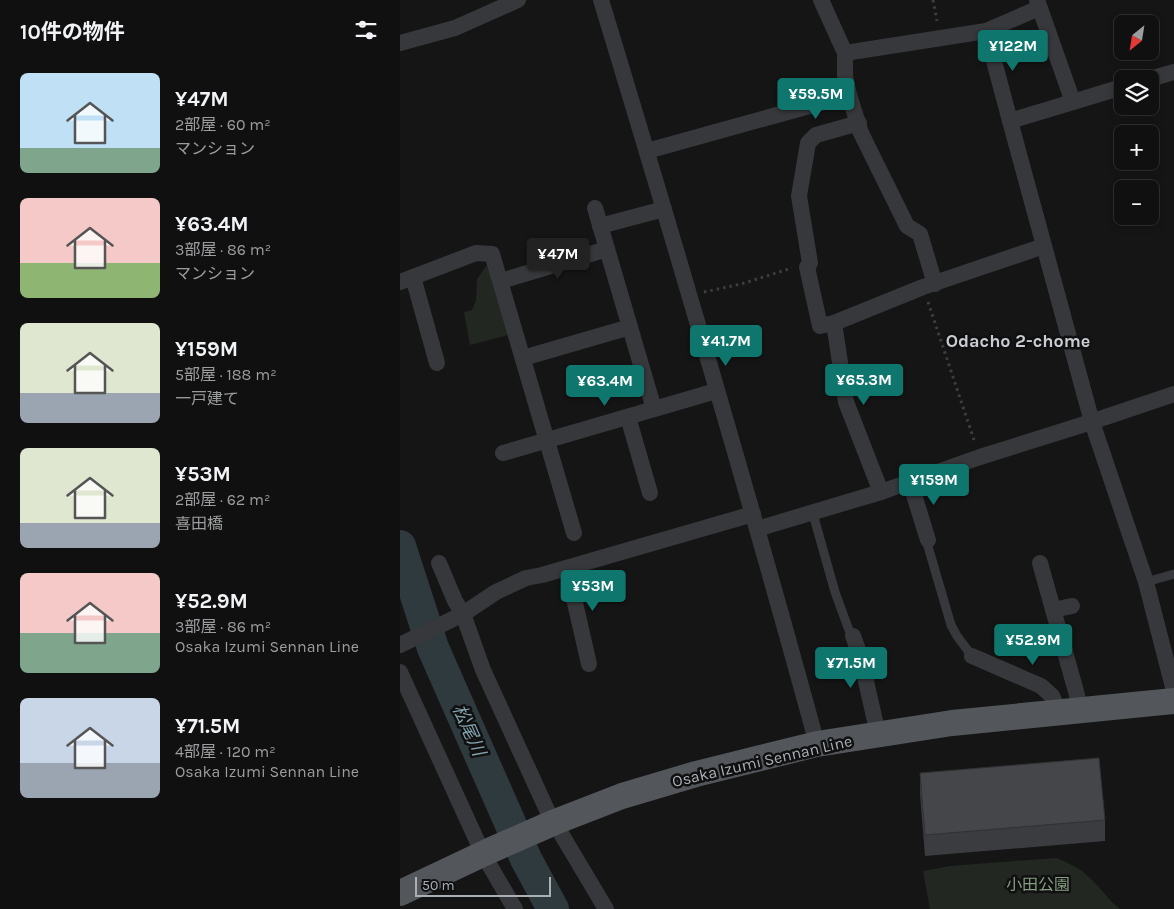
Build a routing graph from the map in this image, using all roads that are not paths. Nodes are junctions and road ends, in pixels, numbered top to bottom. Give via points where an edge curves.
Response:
1 (518, 0) edge
2 (602, 0) edge
3 (821, 0) edge
4 (1038, 4) edge
5 (986, 31) junction
6 (400, 43) edge
7 (845, 53) junction
8 (1174, 72) edge
9 (1159, 76) edge
10 (1114, 89) edge
11 (849, 95) junction
12 (1073, 102) junction
13 (1010, 121) junction
14 (859, 123) junction
15 (647, 151) junction
16 (594, 208) dead end
17 (664, 209) junction
18 (600, 226) junction
19 (1044, 246) junction
20 (607, 249) junction
21 (406, 279) edge
22 (501, 281) junction
23 (929, 286) junction
24 (834, 323) junction
25 (630, 327) junction
26 (523, 358) junction
27 (437, 363) dead end
28 (716, 391) junction
29 (1174, 394) edge
30 (654, 409) junction
31 (628, 417) junction
32 (1092, 422) junction
33 (547, 440) junction
34 (503, 454) dead end
35 (910, 482) junction
36 (881, 492) junction
37 (650, 493) dead end
38 (813, 514) junction
39 (755, 522) junction
40 (574, 533) dead end
41 (928, 540) joint
42 (440, 562) dead end
43 (1040, 563) dead end
44 (567, 568) junction
45 (1174, 574) edge
46 (1146, 582) junction
47 (1072, 606) dead end
48 (1053, 610) junction
49 (461, 615) junction
50 (853, 636) joint
51 (400, 645) edge
52 (972, 656) joint
53 (589, 664) dead end
54 (400, 672) edge
55 (1174, 691) edge
56 (1174, 701) edge
57 (1069, 712) junction
58 (878, 734) junction
59 (817, 744) junction
60 (552, 823) junction
61 (486, 852) junction
62 (400, 893) edge
63 (515, 909) edge
64 (606, 909) edge

1 - 6 street via 456,28
2 - 15 street
3 - 7 street
4 - 5 street
4 - 12 street
5 - 7 street
5 - 13 street
7 - 11 street
8 - 9 street
10 - 12 street
11 - 14 street
11 - 15 street
12 - 13 street
13 - 19 street
14 - 23 street via 860,133 907,226 920,234
14 - 24 street via 816,135 808,143 799,196 810,263 807,266 820,326
15 - 17 street
16 - 18 street
17 - 18 street
17 - 28 street
18 - 20 street
19 - 23 street
19 - 32 street
20 - 22 street
20 - 25 street
21 - 22 street via 476,253 492,254
21 - 27 street
22 - 26 street
23 - 24 street
24 - 36 street via 846,402
25 - 26 street
25 - 30 street
26 - 33 street
28 - 30 street
28 - 39 street
29 - 32 street
30 - 31 street
31 - 33 street
31 - 37 street
32 - 35 street
32 - 46 street
33 - 34 street
33 - 40 street
35 - 36 street
35 - 41 street
36 - 38 street
38 - 39 street
38 - 50 lane via 835,592
39 - 44 street
39 - 59 street
41 - 52 lane via 952,625
42 - 49 street
43 - 48 street
44 - 49 street via 496,592
44 - 53 street
45 - 46 lane
46 - 55 street
47 - 48 street
48 - 57 street via 1077,695
49 - 51 street
49 - 60 street
50 - 58 street
52 - 57 street via 1041,686
54 - 61 street
56 - 57 main road, Osaka Izumi Sennan Line
57 - 58 main road, Osaka Izumi Sennan Line
58 - 59 main road, Osaka Izumi Sennan Line
59 - 60 main road, Osaka Izumi Sennan Line via 622,796
60 - 61 main road, Osaka Izumi Sennan Line
60 - 64 street
61 - 62 main road, Osaka Izumi Sennan Line
61 - 63 street

